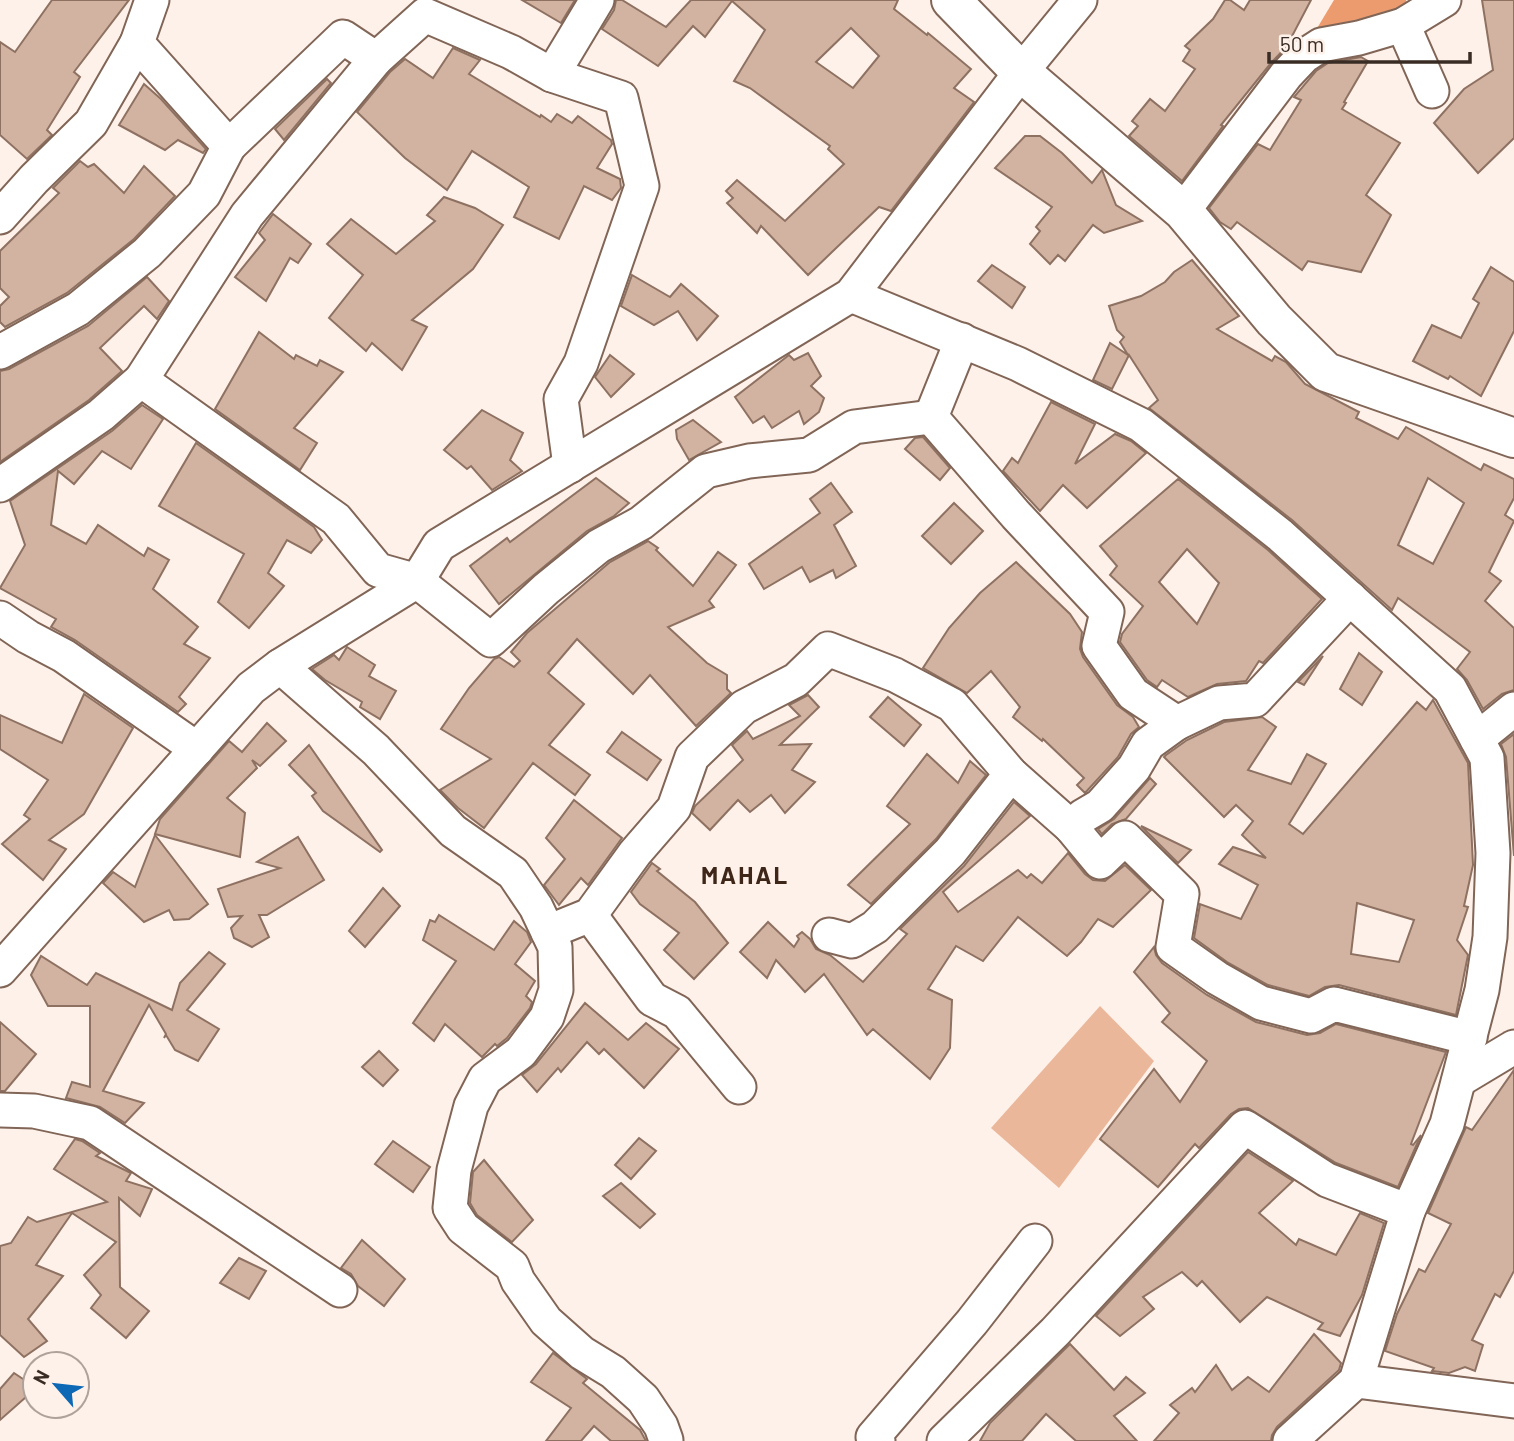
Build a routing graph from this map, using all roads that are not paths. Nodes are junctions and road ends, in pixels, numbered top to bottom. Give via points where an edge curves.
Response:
1 (152, 0) edge
2 (597, 0) edge
3 (951, 0) edge
4 (1080, 0) edge
5 (1444, 0) edge
6 (1403, 25) junction
7 (136, 43) junction
8 (376, 59) junction
9 (1021, 72) junction
10 (552, 75) junction
11 (1432, 91) dead end
12 (229, 146) junction
13 (1182, 211) junction
14 (0, 217) edge
15 (851, 295) junction
16 (961, 340) junction
17 (0, 352) edge
18 (141, 380) junction
19 (931, 416) junction
20 (1514, 438) edge
21 (570, 466) junction
22 (0, 485) edge
23 (417, 581) junction
24 (1350, 598) junction
25 (0, 618) edge
26 (280, 666) junction
27 (1514, 709) edge
28 (1177, 723) junction
29 (1477, 739) junction
30 (197, 749) junction
31 (1012, 775) junction
32 (1071, 827) junction
33 (1503, 880) edge
34 (590, 915) junction
35 (548, 932) junction
36 (829, 934) dead end
37 (0, 970) edge
38 (1470, 1038) junction
39 (1513, 1048) edge
40 (1459, 1080) junction
41 (739, 1087) dead end
42 (0, 1110) edge
43 (1408, 1211) junction
44 (1035, 1241) dead end
45 (340, 1290) dead end
46 (1356, 1381) junction
47 (1514, 1401) edge
48 (666, 1440) edge
49 (878, 1441) edge
50 (944, 1441) edge
51 (1290, 1441) edge

1 - 7 street
2 - 10 street
3 - 9 main road
4 - 9 street
5 - 6 street
6 - 11 street
6 - 13 street via 1321,45 1304,56
7 - 12 street
7 - 14 street via 91,122
8 - 10 street via 425,15 512,52
8 - 12 street via 343,37
8 - 18 street via 247,215
9 - 13 main road
9 - 15 street
10 - 21 street via 621,98 642,186 580,363 561,399
12 - 17 street via 204,194 147,253 78,309
13 - 20 main road via 1274,320 1326,372
15 - 16 street
15 - 21 street
16 - 19 street
16 - 24 street via 1140,425 1280,535
18 - 22 street via 101,415
18 - 23 street via 336,519 378,570
19 - 23 street via 854,428 809,455 706,471 641,523 599,546 491,640
19 - 28 street via 1107,612 1099,646 1133,694
21 - 23 street via 439,545
23 - 26 street
24 - 28 street via 1255,700 1219,703
24 - 29 street via 1451,689
25 - 30 street via 64,656
26 - 30 street via 251,688
26 - 35 street via 376,750 453,831 513,873
27 - 29 street
28 - 32 street via 1148,744 1134,768 1100,806
29 - 33 street via 1487,758
30 - 37 street
31 - 32 street
31 - 34 street via 953,705 895,675 828,649 796,680 744,707 692,757 674,808
31 - 36 street via 950,852 875,927 852,941
32 - 38 street via 1100,862 1125,838 1182,894 1173,947 1261,1003 1311,1016 1334,1004
33 - 38 street
34 - 35 street
34 - 41 street via 652,999 677,1012
35 - 48 street via 555,947 556,989 547,1017 521,1052 485,1079 471,1106 454,1170 450,1208 463,1228 512,1266 546,1321 643,1399
38 - 40 street
39 - 40 street
40 - 43 street via 1447,1124
42 - 45 street via 34,1111 90,1122
43 - 46 street
43 - 50 street via 1327,1180 1245,1127 1055,1332
44 - 49 street via 873,1437
46 - 47 street
46 - 51 street

